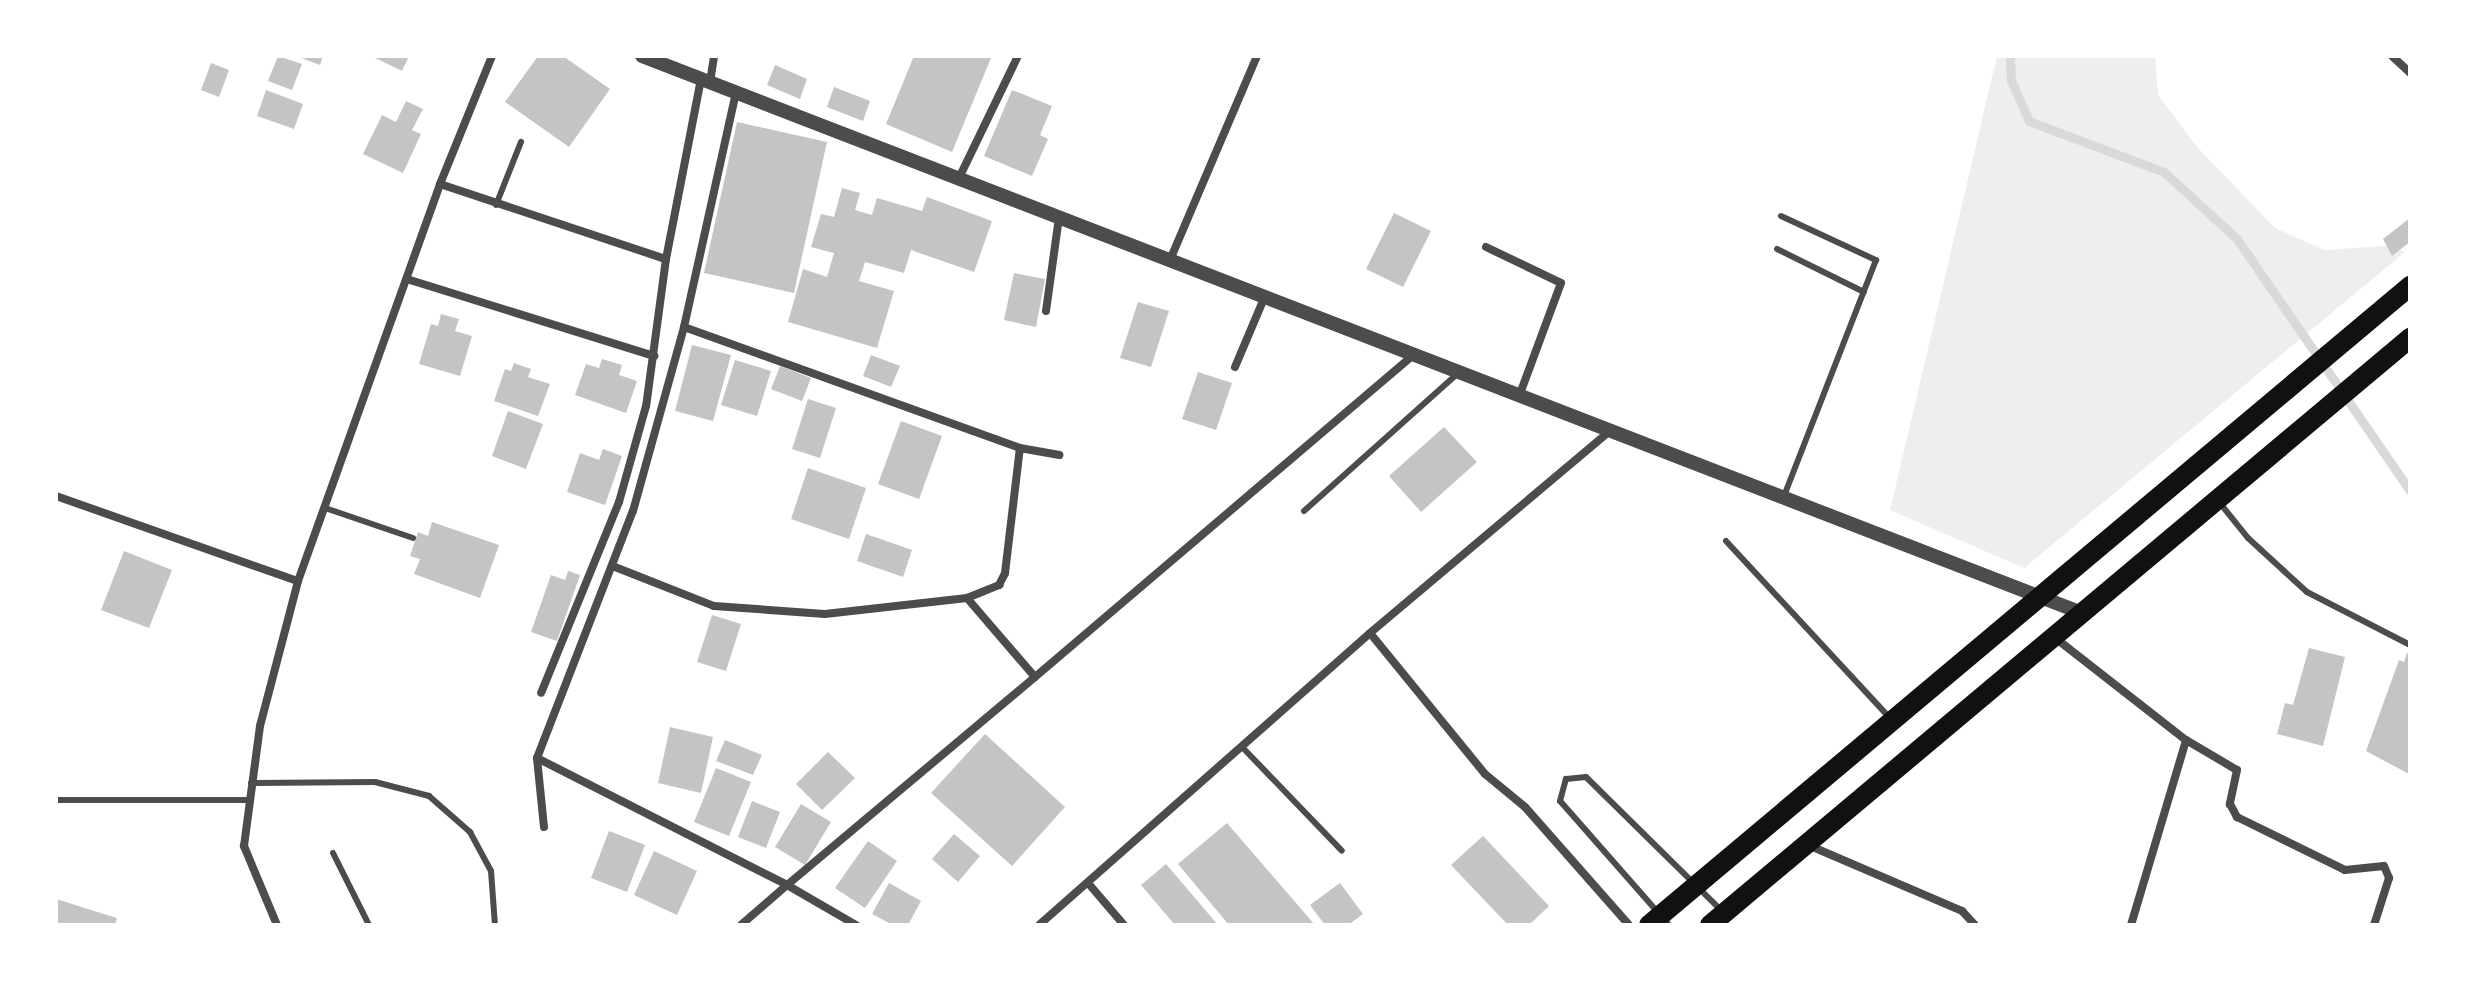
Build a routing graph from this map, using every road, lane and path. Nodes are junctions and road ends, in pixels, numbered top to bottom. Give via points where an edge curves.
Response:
1 (492, 56) edge
2 (642, 56) edge
3 (714, 56) edge
4 (1018, 56) edge
5 (1257, 56) edge
6 (2392, 56) edge
7 (2410, 73) edge
8 (710, 82) junction
9 (735, 92) junction
10 (521, 142) dead end
11 (959, 178) junction
12 (440, 184) junction
13 (496, 205) junction
14 (1781, 216) dead end
15 (1059, 217) junction
16 (1486, 247) dead end
17 (1777, 249) dead end
18 (666, 259) junction
19 (1170, 260) junction
20 (410, 280) junction
21 (2410, 286) edge
22 (1864, 292) junction
23 (1265, 296) junction
24 (1046, 311) dead end
25 (684, 327) junction
26 (2410, 338) edge
27 (1415, 354) junction
28 (654, 356) junction
29 (1235, 367) dead end
30 (1460, 371) junction
31 (1520, 394) junction
32 (1612, 430) junction
33 (1020, 448) junction
34 (1059, 455) dead end
35 (56, 496) edge
36 (1784, 496) junction
37 (2217, 499) junction
38 (325, 508) junction
39 (1304, 511) dead end
40 (413, 538) dead end
41 (1726, 541) dead end
42 (615, 567) junction
43 (298, 581) junction
44 (2040, 595) junction
45 (967, 598) junction
46 (2082, 613) junction
47 (1370, 633) junction
48 (2054, 637) junction
49 (2410, 645) edge
50 (1035, 677) junction
51 (541, 693) dead end
52 (1891, 720) junction
53 (2186, 740) junction
54 (1244, 749) junction
55 (537, 758) junction
56 (250, 783) junction
57 (56, 800) edge
58 (247, 800) junction
59 (544, 827) dead end
60 (1807, 845) junction
61 (1342, 851) dead end
62 (333, 853) dead end
63 (1088, 883) junction
64 (787, 885) junction
65 (1696, 885) junction
66 (1717, 919) edge
67 (1659, 922) edge
68 (277, 925) edge
69 (369, 925) edge
70 (495, 925) edge
71 (741, 925) edge
72 (856, 925) edge
73 (1039, 925) edge
74 (1124, 925) edge
75 (1629, 925) edge
76 (1975, 925) edge
77 (2131, 925) edge
78 (2374, 925) edge

1 - 12 street
2 - 8 street
3 - 8 street
4 - 11 street
5 - 19 street
6 - 7 street
8 - 9 street
8 - 18 street
9 - 11 street
9 - 25 street
10 - 13 lane
11 - 15 street
12 - 13 street
12 - 20 street
13 - 18 street
14 - 22 lane via 1875,257
15 - 19 street
15 - 24 street
16 - 31 street via 1561,283
17 - 22 lane
18 - 28 street
19 - 23 street
20 - 28 street
20 - 38 street
21 - 44 main road
22 - 36 lane
23 - 27 street
23 - 29 street
25 - 33 street
25 - 42 street
26 - 37 main road
27 - 30 street
27 - 50 street
28 - 51 street via 646,406 610,530
30 - 31 street
30 - 39 lane
31 - 32 street
32 - 36 street
32 - 47 street
33 - 34 street
33 - 45 street via 1005,573 999,585
35 - 43 street
36 - 44 street
37 - 46 main road
37 - 49 lane via 2248,538 2307,592
38 - 40 lane
38 - 43 street
41 - 52 lane
42 - 45 street via 714,606 825,614
42 - 55 street
43 - 56 street
44 - 46 street
44 - 52 main road
45 - 50 street
46 - 48 main road
47 - 54 street
47 - 75 street via 1485,774 1525,807
48 - 53 street
48 - 60 main road
50 - 64 street
52 - 65 main road
53 - 77 street
53 - 78 street via 2237,770 2230,804 2237,817 2345,870 2384,866 2389,878
54 - 61 lane
54 - 63 street
55 - 59 street
55 - 64 street
56 - 58 street
56 - 70 lane via 375,782 429,796 470,832 491,871
57 - 58 lane
58 - 68 street via 244,846
60 - 66 main road
60 - 76 street via 1962,911
62 - 69 lane
63 - 73 street
63 - 74 street
64 - 71 street
64 - 72 street
65 - 66 lane
65 - 67 main road
65 - 67 lane via 1586,777 1566,779 1560,801

